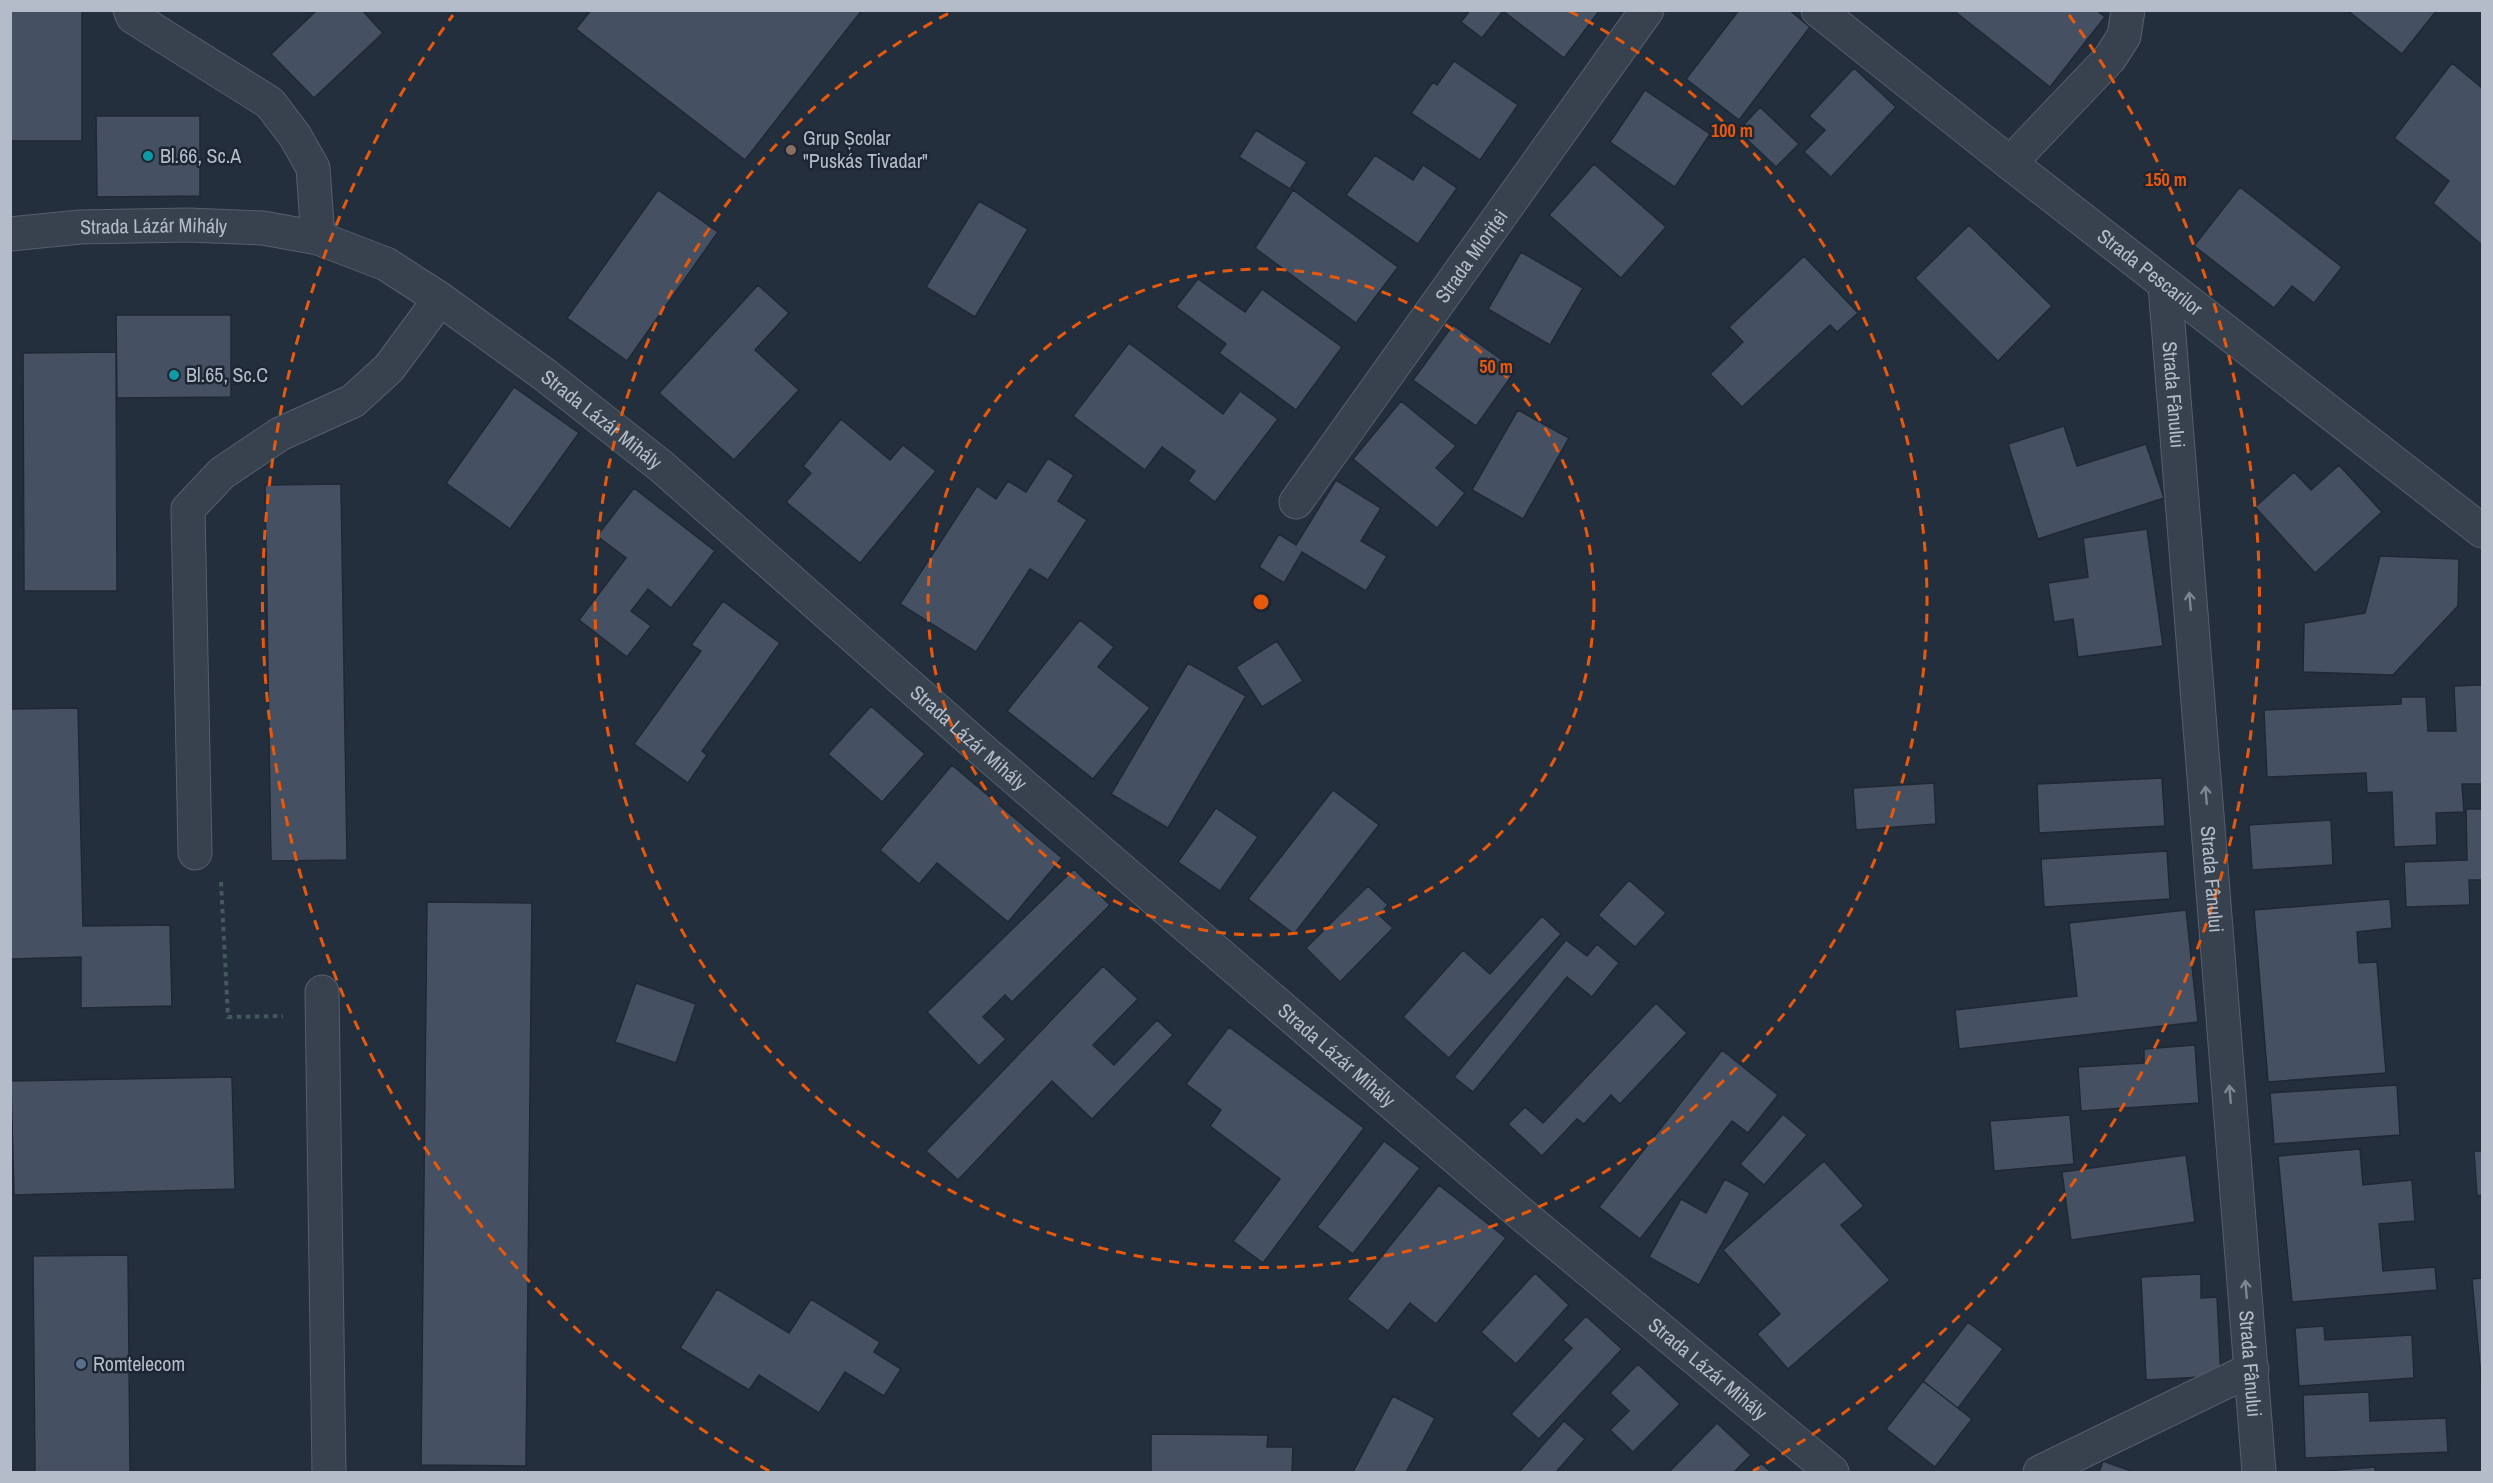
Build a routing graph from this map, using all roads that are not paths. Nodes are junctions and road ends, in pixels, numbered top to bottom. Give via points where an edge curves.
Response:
1 (130, 10) edge
2 (1647, 10) edge
3 (1818, 10) edge
4 (2128, 10) edge
5 (2010, 163) junction
6 (10, 234) edge
7 (318, 238) junction
8 (2165, 285) junction
9 (440, 299) junction
10 (1296, 502) dead end
11 (2482, 531) edge
12 (195, 853) road end
13 (322, 1004) road end
14 (2252, 1369) junction
15 (329, 1473) edge
16 (1832, 1473) edge
17 (2040, 1473) edge
18 (2259, 1473) edge

1 - 7 street via 152,29 270,103 314,168
2 - 10 street, Strada Mioriței
3 - 5 street, Strada Pescarilor
4 - 5 street via 2124,36 2110,57
5 - 8 street, Strada Pescarilor
6 - 7 street, Strada Lázár Mihály via 81,227 188,225 263,228
7 - 9 street, Strada Lázár Mihály via 386,264
8 - 11 street, Strada Pescarilor
14 -> 8 street, Strada Fânului
9 - 12 street via 389,368 353,401 280,434 222,473 188,509
9 - 16 street, Strada Lázár Mihály via 661,466 989,756 1504,1200
13 - 15 street
14 - 17 street
14 - 18 street, Strada Fânului

